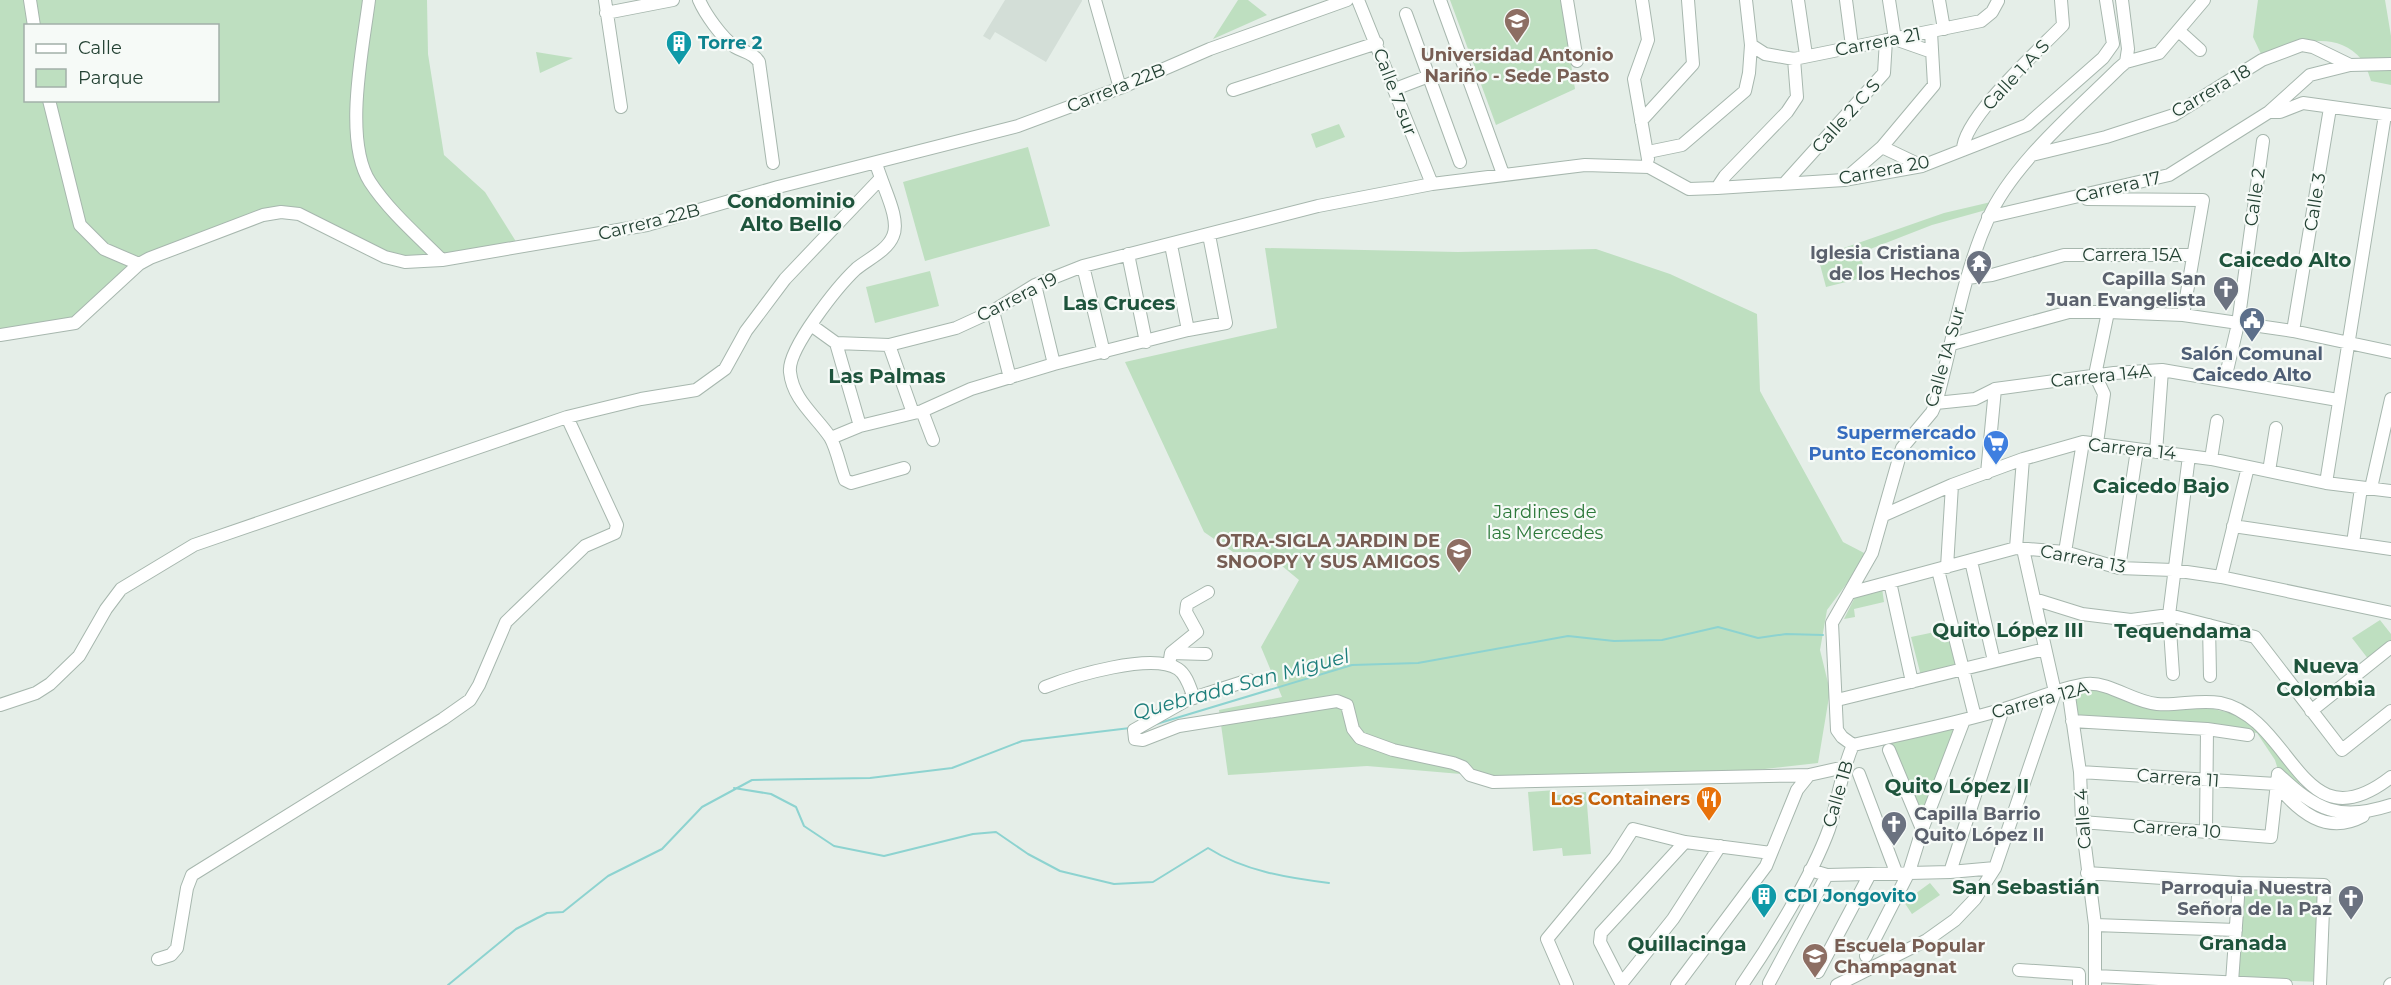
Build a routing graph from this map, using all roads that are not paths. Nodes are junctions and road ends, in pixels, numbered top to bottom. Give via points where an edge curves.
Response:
1 (30, 0) edge
2 (369, 0) edge
3 (605, 0) edge
4 (673, 0) edge
5 (699, 0) edge
6 (1095, 0) edge
7 (1347, 0) edge
8 (1358, 0) edge
9 (1440, 0) edge
10 (1567, 0) edge
11 (1642, 0) edge
12 (1688, 0) edge
13 (1746, 0) edge
14 (1798, 0) edge
15 (1846, 0) edge
16 (1890, 0) edge
17 (1939, 0) edge
18 (2061, 0) edge
19 (2106, 0) edge
20 (2121, 0) edge
21 (2204, 0) edge
22 (1998, 1) edge
23 (606, 13) junction
24 (1406, 14) dead end
25 (34, 24) edge
26 (1944, 29) junction
27 (2179, 31) junction
28 (1931, 32) junction
29 (1890, 39) junction
30 (1377, 43) junction
31 (1751, 45) junction
32 (1852, 46) junction
33 (2200, 50) dead end
34 (1932, 52) junction
35 (1806, 55) junction
36 (1794, 59) junction
37 (1577, 61) dead end
38 (2126, 62) junction
39 (2391, 64) edge
40 (2350, 65) junction
41 (1429, 76) junction
42 (1120, 88) junction
43 (1395, 89) junction
44 (1233, 90) dead end
45 (49, 102) edge
46 (621, 107) dead end
47 (2330, 108) junction
48 (2269, 112) junction
49 (2388, 115) edge
50 (1641, 121) junction
51 (2263, 141) dead end
52 (1881, 147) junction
53 (1963, 150) junction
54 (1648, 152) junction
55 (2032, 155) junction
56 (1460, 162) dead end
57 (773, 163) dead end
58 (876, 164) junction
59 (1922, 166) junction
60 (1648, 167) junction
61 (1503, 174) junction
62 (881, 178) junction
63 (1844, 180) junction
64 (1432, 183) junction
65 (1784, 184) junction
66 (1717, 188) junction
67 (2065, 199) junction
68 (1988, 217) junction
69 (1209, 235) junction
70 (1171, 245) junction
71 (1128, 254) junction
72 (2192, 255) junction
73 (442, 260) junction
74 (139, 264) junction
75 (1083, 266) junction
76 (1967, 278) junction
77 (1035, 285) junction
78 (993, 311) junction
79 (2108, 312) junction
80 (2183, 315) junction
81 (2238, 324) junction
82 (811, 326) junction
83 (1188, 330) junction
84 (2293, 331) junction
85 (0, 336) edge
86 (1146, 342) junction
87 (2348, 342) junction
88 (836, 343) junction
89 (1952, 344) junction
90 (889, 345) junction
91 (2391, 352) edge
92 (1104, 353) junction
93 (1054, 364) junction
94 (2162, 370) junction
95 (2095, 375) junction
96 (1010, 378) junction
97 (2225, 379) junction
98 (1995, 389) junction
99 (2338, 399) junction
100 (2391, 399) edge
101 (1935, 403) junction
102 (917, 412) junction
103 (567, 417) junction
104 (2217, 421) dead end
105 (860, 426) junction
106 (2276, 428) dead end
107 (2387, 431) edge
108 (831, 438) junction
109 (933, 440) dead end
110 (2083, 442) junction
111 (2097, 443) junction
112 (2137, 450) junction
113 (2156, 452) junction
114 (2189, 456) junction
115 (2023, 459) junction
116 (2211, 459) junction
117 (2248, 466) junction
118 (904, 468) dead end
119 (2269, 471) junction
120 (1987, 473) junction
121 (2326, 483) junction
122 (1952, 485) junction
123 (2366, 488) junction
124 (2391, 491) edge
125 (1884, 515) junction
126 (2233, 526) junction
127 (2353, 543) junction
128 (2020, 549) junction
129 (2391, 549) edge
130 (2065, 552) junction
131 (1971, 561) junction
132 (2119, 568) junction
133 (1942, 569) junction
134 (2173, 570) junction
135 (2221, 577) junction
136 (1890, 582) junction
137 (1208, 592) dead end
138 (1849, 593) junction
139 (2034, 599) junction
140 (2391, 613) edge
141 (2169, 615) junction
142 (2209, 625) junction
143 (2391, 647) edge
144 (2045, 648) junction
145 (1206, 654) dead end
146 (1170, 659) junction
147 (1994, 661) junction
148 (1963, 669) junction
149 (2173, 674) dead end
150 (2210, 676) dead end
151 (1249, 680) dead end
152 (1912, 682) junction
153 (1045, 687) dead end
154 (2068, 689) junction
155 (2055, 692) junction
156 (1194, 698) junction
157 (1837, 700) junction
158 (0, 705) edge
159 (2003, 709) junction
160 (2312, 711) junction
161 (2391, 711) edge
162 (1970, 718) junction
163 (2072, 721) junction
164 (2207, 729) junction
165 (2248, 735) dead end
166 (1853, 745) junction
167 (1889, 750) dead end
168 (1845, 767) junction
169 (2080, 772) junction
170 (1859, 774) dead end
171 (1809, 775) junction
172 (2302, 777) junction
173 (2391, 777) edge
174 (2206, 780) junction
175 (2276, 784) junction
176 (2304, 799) junction
177 (2391, 805) edge
178 (2369, 812) junction
179 (2082, 822) junction
180 (1922, 829) junction
181 (2206, 831) junction
182 (1685, 842) junction
183 (1720, 846) junction
184 (1771, 853) junction
185 (1995, 868) junction
186 (1810, 870) junction
187 (1896, 872) junction
188 (1909, 872) junction
189 (1950, 872) junction
190 (2087, 873) junction
191 (1870, 874) junction
192 (1827, 875) junction
193 (2239, 883) junction
194 (2095, 925) junction
195 (2236, 930) junction
196 (1866, 956) dead end
197 (158, 959) dead end
198 (2019, 970) dead end
199 (1818, 972) dead end
200 (2079, 980) edge
201 (2095, 980) edge
202 (2193, 982) edge
203 (2232, 982) junction
204 (1768, 983) dead end
205 (1622, 984) edge
206 (1566, 985) edge
207 (1677, 985) edge
208 (1742, 985) edge
209 (1836, 985) edge
210 (2286, 985) edge
211 (2320, 985) edge

1 - 25 street
2 - 73 street via 356,101 359,156 382,198
3 - 23 street
4 - 23 street
5 - 57 street via 727,39 759,62
6 - 42 street
7 - 42 street, Carrera 22B via 1210,49
8 - 30 street, Calle 7 sur
9 - 61 street
10 - 37 street
11 - 50 street via 1648,40 1634,79
12 - 50 street via 1693,64
13 - 31 street
14 - 35 street
15 - 32 street
16 - 29 street, Calle 2 C S
17 - 26 street
18 - 53 street, Calle 1 A S via 2063,25 1982,109 1964,136
19 - 53 street, Carrera 20 via 2113,44 2103,58 2027,125
20 - 38 street via 2128,49
21 - 27 street
22 - 26 street, Carrera 21 via 1980,21
23 - 46 street
24 - 41 street
26 - 28 street, Carrera 21
27 - 33 street
27 - 38 street via 2158,53
28 - 29 street, Carrera 21
28 - 34 street
29 - 32 street, Carrera 21
29 - 34 street
29 - 65 street, Calle 2 C S via 1884,74
30 - 43 street, Calle 7 sur
30 - 44 street
31 - 36 street, Carrera 21 via 1765,54
31 - 54 street via 1745,91 1682,145
32 - 35 street, Carrera 21
34 - 52 street via 1934,85
35 - 36 street, Carrera 21
36 - 66 street via 1797,98
38 - 55 street
39 - 40 street
40 - 48 street, Carrera 17 via 2310,75
40 - 55 street, Carrera 18 via 2302,45 2262,60 2174,115
41 - 43 street
41 - 56 street
42 - 58 street, Carrera 22B via 1018,126
43 - 64 street, Calle 7 sur
45 - 74 street via 80,225 104,249
47 - 48 street, Carrera 17 via 2303,103
47 - 49 street, Carrera 17
47 - 84 street, Calle 3
48 - 67 street, Carrera 17 via 2169,175
49 - 87 street
50 - 54 street
51 - 81 street, Calle 2
52 - 59 street
52 - 63 street
53 - 59 street, Carrera 20
54 - 60 street
55 - 68 street, Calle 1A Sur
58 - 62 street
58 - 73 street, Carrera 22B via 778,187 647,225
59 - 63 street, Carrera 20
60 - 61 street, Carrera 19 via 1585,165
60 - 66 street, Carrera 20 via 1689,189
61 - 64 street, Carrera 19
62 - 82 street via 894,235 855,271
62 - 103 street via 785,279 746,331 725,369 696,390
63 - 65 street, Carrera 20
64 - 69 street, Carrera 19 via 1318,206
65 - 66 street, Carrera 20
67 - 68 street, Carrera 17
67 - 72 street via 2202,200
68 - 76 street, Calle 1A Sur
69 - 70 street, Carrera 19
69 - 83 street via 1226,323
70 - 71 street, Carrera 19
70 - 83 street
71 - 75 street, Carrera 19
71 - 86 street
72 - 76 street, Carrera 15A via 2064,255
72 - 80 street
73 - 74 street, Carrera 22B via 405,262 385,257 299,214 281,212 263,215
74 - 85 street, Carrera 22B via 75,323
75 - 77 street, Carrera 19
75 - 92 street
76 - 89 street, Calle 1A Sur
77 - 78 street, Carrera 19
77 - 93 street
78 - 90 street, Carrera 19 via 956,328
78 - 96 street
79 - 80 street
79 - 89 street via 2069,312
79 - 95 street
80 - 81 street
81 - 84 street
81 - 97 street, Calle 2
82 - 88 street
82 - 108 street via 797,349 790,372 801,403
83 - 86 street
84 - 87 street
86 - 92 street
87 - 91 street
87 - 99 street
88 - 90 street, Carrera 19
88 - 105 street
89 - 101 street, Calle 1A Sur
90 - 102 street
92 - 93 street
93 - 96 street
94 - 95 street, Carrera 14A
94 - 97 street, Carrera 14A
94 - 113 street
95 - 98 street, Carrera 14A
95 - 111 street via 2104,394
96 - 102 street via 971,389
97 - 99 street, Carrera 14A
98 - 101 street, Carrera 14A via 1975,399
98 - 120 street
99 - 121 street
100 - 107 street
101 - 125 street, Calle 1A Sur via 1902,448
102 - 105 street
102 - 109 street
103 - 158 street via 194,545 122,590 106,609 79,656 50,684
103 - 197 street via 611,510 617,525 615,533 585,546 506,622 470,700 192,875 177,948 171,955
104 - 116 street
105 - 108 street
106 - 119 street
107 - 123 street
108 - 118 street via 848,482
110 - 111 street, Carrera 14
110 - 115 street, Carrera 14
110 - 130 street
111 - 112 street, Carrera 14
112 - 113 street, Carrera 14
112 - 132 street
113 - 114 street, Carrera 14
114 - 116 street, Carrera 14
114 - 134 street
115 - 120 street, Carrera 14
115 - 128 street
116 - 117 street, Carrera 14
117 - 119 street, Carrera 14
117 - 126 street
119 - 121 street, Carrera 14
120 - 122 street, Carrera 14
121 - 123 street, Carrera 14
122 - 125 street, Carrera 14
122 - 133 street
123 - 124 street, Carrera 14
123 - 127 street
125 - 138 street, Calle 1A Sur via 1872,553
126 - 127 street
126 - 135 street
127 - 129 street
128 - 130 street, Carrera 13
128 - 131 street, Carrera 13
128 - 139 street
130 - 132 street, Carrera 13
131 - 133 street, Carrera 13
131 - 147 street
132 - 134 street, Carrera 13
133 - 136 street, Carrera 13
133 - 148 street
134 - 135 street, Carrera 13
134 - 141 street
135 - 140 street, Carrera 13
136 - 138 street, Carrera 13
136 - 152 street
137 - 146 street via 1187,604 1186,612 1197,632
138 - 157 street, Calle 1B via 1832,622
139 - 141 street via 2082,614 2131,620
139 - 144 street
141 - 142 street
141 - 149 street
142 - 150 street
142 - 160 street via 2261,642
143 - 160 street
144 - 147 street
144 - 155 street
145 - 146 street
146 - 153 street via 1099,668
146 - 156 street via 1183,674
147 - 148 street
148 - 152 street
148 - 162 street
151 - 156 street
152 - 157 street
154 - 155 street, Carrera 12A
154 - 163 street, Calle 4
154 - 172 street, Carrera 12A via 2100,685 2139,701 2221,703 2235,708 2258,722
155 - 159 street, Carrera 12A
155 - 185 street
156 - 171 street via 1134,730 1135,739 1143,740 1179,726 1337,701 1347,705 1353,729 1360,738 1393,750 1453,763 1470,775 1493,782
157 - 166 street, Calle 1B via 1837,730
159 - 162 street, Carrera 12A
159 - 189 street
160 - 161 street via 2339,748 2345,748
162 - 166 street, Carrera 12A
162 - 180 street
163 - 164 street
163 - 169 street, Calle 4
164 - 165 street
164 - 174 street
166 - 168 street, Calle 1B
167 - 180 street
168 - 171 street
168 - 186 street, Calle 1B via 1828,830
169 - 174 street, Carrera 11
169 - 179 street, Calle 4
170 - 187 street
171 - 184 street via 1797,790
172 - 173 street via 2314,790 2332,797 2356,797
172 - 176 street
174 - 175 street, Carrera 11
174 - 181 street
175 - 176 street, Carrera 11 via 2278,774
175 - 178 street via 2304,815 2322,822 2355,820
175 - 181 street, Carrera 10 via 2271,837
176 - 178 street via 2341,813
177 - 178 street
179 - 181 street, Carrera 10
179 - 190 street, Calle 4
180 - 188 street
182 - 183 street
182 - 205 street via 1601,933 1600,942
182 - 206 street via 1634,828 1615,857 1546,939
183 - 184 street
183 - 205 street via 1673,919
184 - 207 street via 1766,866
185 - 189 street
185 - 209 street via 1966,910 1935,935
186 - 192 street
186 - 208 street, Calle 1B
187 - 188 street
187 - 191 street
188 - 189 street
188 - 196 street
190 - 193 street
190 - 194 street, Calle 4
191 - 192 street
191 - 199 street
192 - 204 street
193 - 195 street
193 - 211 street via 2324,885
194 - 195 street
194 - 201 street, Calle 4
195 - 203 street
198 - 200 street
201 - 202 street
202 - 203 street
203 - 210 street

